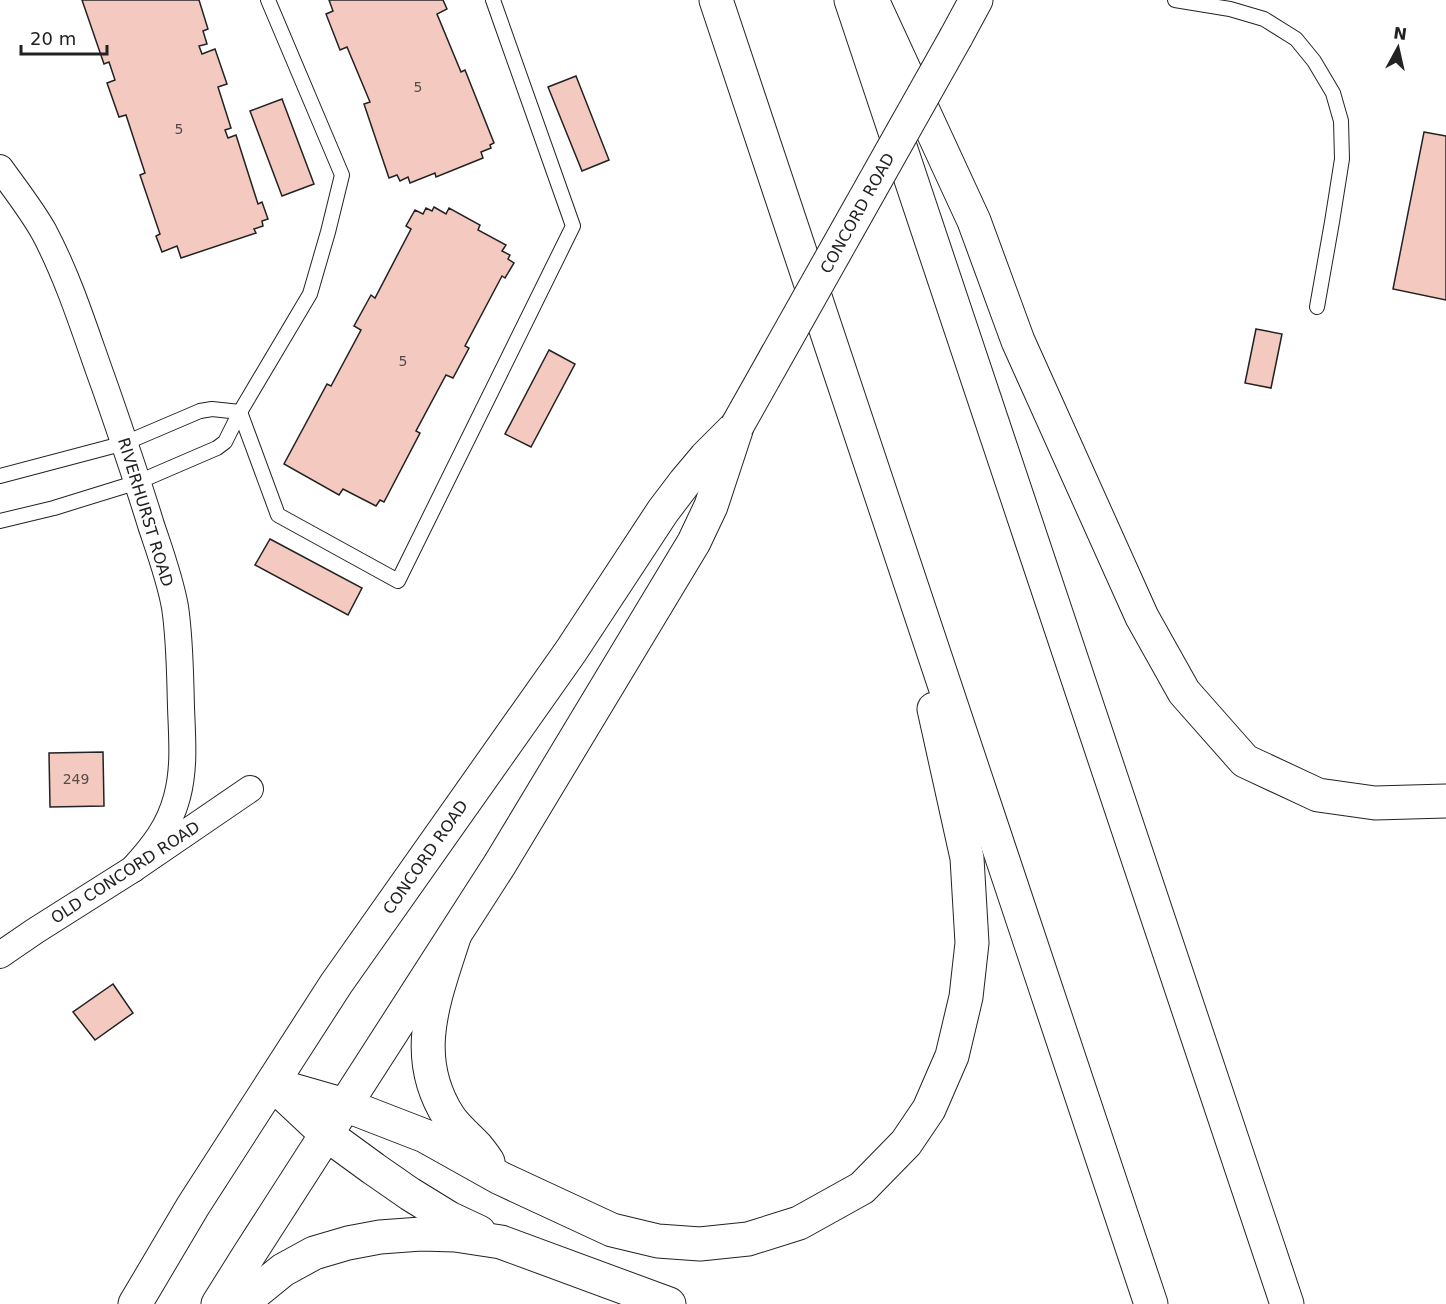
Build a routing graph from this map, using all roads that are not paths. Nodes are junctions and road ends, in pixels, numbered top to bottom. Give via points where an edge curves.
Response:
1 (268, 0) edge
2 (493, 0) edge
3 (716, 0) edge
4 (851, 0) edge
5 (872, 0) edge
6 (976, 0) edge
7 (1175, 0) edge
8 (0, 168) edge
9 (1317, 307) dead end
10 (240, 412) junction
11 (737, 426) junction
12 (125, 442) junction
13 (0, 476) edge
14 (138, 482) junction
15 (1, 517) edge
16 (895, 535) junction
17 (250, 789) dead end
18 (1446, 801) edge
19 (133, 869) junction
20 (454, 937) junction
21 (0, 956) edge
22 (272, 1084) junction
23 (345, 1105) junction
24 (326, 1134) junction
25 (500, 1178) junction
26 (501, 1242) junction
27 (135, 1304) edge
28 (218, 1304) edge
29 (241, 1304) edge
30 (669, 1304) edge
31 (1151, 1304) edge
32 (1287, 1304) edge

1 - 10 lane via 342,175 310,294
2 - 10 lane via 573,226 398,581 278,515
3 - 16 main road
4 - 32 main road
5 - 18 main road via 974,220 1018,341 1142,617 1184,692 1245,761 1318,795 1375,803
6 - 11 main road, CONCORD ROAD, bridge
7 - 9 lane via 1264,19 1296,39 1333,93 1341,121 1342,159
8 - 12 street, RIVERHURST ROAD via 43,230 60,265
10 - 12 lane via 200,411
10 - 14 lane via 225,442 217,448
11 - 20 main road, CONCORD ROAD via 711,506 694,542
11 - 22 main road, CONCORD ROAD via 699,465 663,511 571,651 336,984
12 - 13 lane
12 - 14 street, RIVERHURST ROAD
14 - 15 lane via 54,508
14 - 19 street, RIVERHURST ROAD via 174,606 183,751 182,776 171,817 161,836
16 - 25 main road via 967,858 972,943 966,997 951,1056 929,1109 906,1143 862,1188 799,1223 748,1239 700,1244 658,1241 612,1230
16 - 31 main road
17 - 19 street, OLD CONCORD ROAD
19 - 21 street, OLD CONCORD ROAD
20 - 23 main road, CONCORD ROAD
20 - 25 main road via 428,1031 428,1065 436,1095 451,1120
22 - 23 main road
22 - 24 main road
22 - 27 main road, CONCORD ROAD
23 - 24 main road, CONCORD ROAD
23 - 25 main road via 425,1136
24 - 26 main road via 449,1218
24 - 28 main road, CONCORD ROAD
26 - 29 main road via 421,1234 348,1243 314,1253 283,1270
26 - 30 main road

